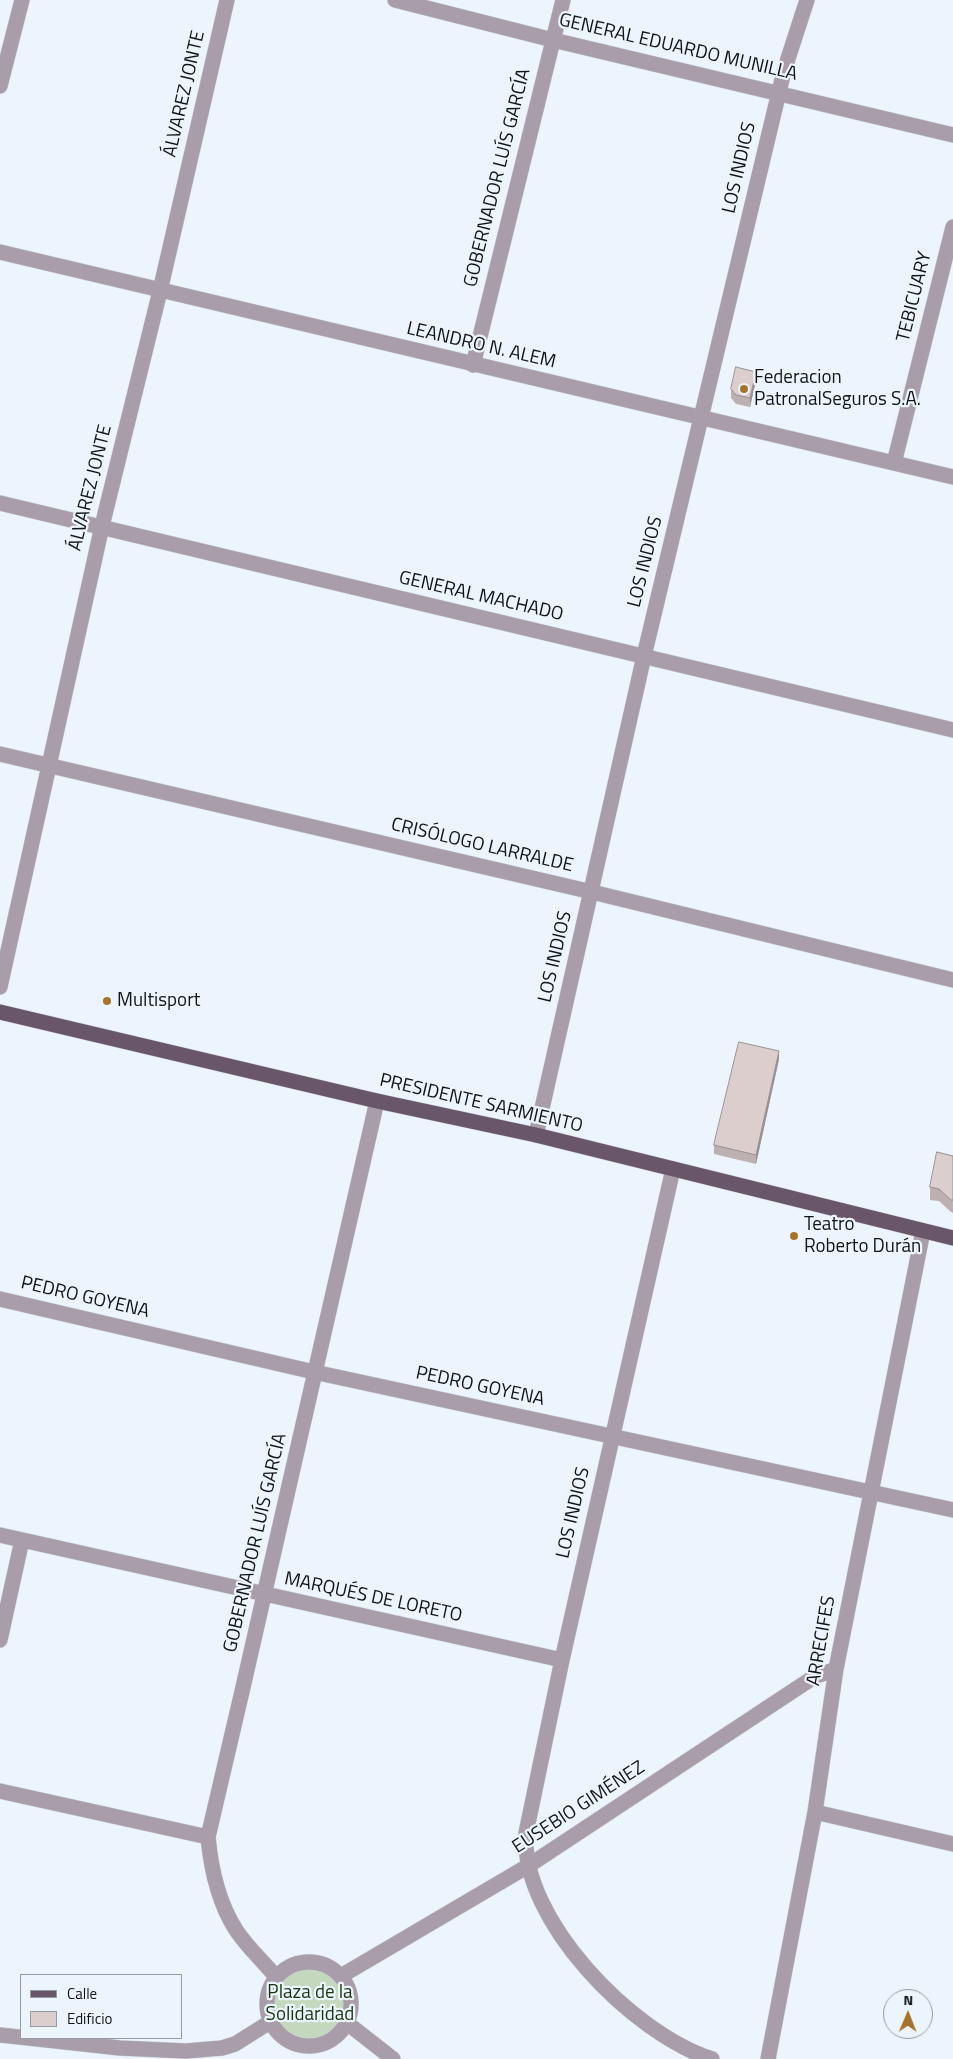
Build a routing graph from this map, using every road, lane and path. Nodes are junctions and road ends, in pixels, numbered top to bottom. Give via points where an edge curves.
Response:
1 (22, 0) edge
2 (227, 0) edge
3 (395, 0) edge
4 (563, 0) edge
5 (807, 0) edge
6 (553, 40) junction
7 (0, 86) edge
8 (779, 92) junction
9 (953, 135) edge
10 (953, 227) edge
11 (0, 252) edge
12 (160, 291) junction
13 (473, 365) junction
14 (702, 418) junction
15 (894, 463) junction
16 (953, 477) edge
17 (0, 503) edge
18 (102, 526) junction
19 (644, 656) junction
20 (953, 730) edge
21 (0, 754) edge
22 (48, 765) junction
23 (592, 892) junction
24 (953, 980) edge
25 (0, 987) edge
26 (0, 1012) edge
27 (377, 1101) junction
28 (536, 1135) junction
29 (673, 1169) junction
30 (923, 1231) junction
31 (953, 1238) edge
32 (0, 1299) edge
33 (314, 1372) junction
34 (612, 1436) junction
35 (871, 1492) junction
36 (953, 1510) edge
37 (0, 1535) edge
38 (22, 1540) junction
39 (266, 1595) junction
40 (0, 1640) edge
41 (562, 1660) junction
42 (836, 1669) junction
43 (0, 1791) edge
44 (815, 1812) junction
45 (208, 1837) junction
46 (953, 1844) edge
47 (528, 1866) junction
48 (341, 1976) junction
49 (276, 1977) junction
50 (270, 2022) junction
51 (347, 2023) junction
52 (0, 2035) edge
53 (20, 2037) edge
54 (32, 2039) edge
55 (161, 2055) edge
56 (393, 2059) edge
57 (712, 2059) edge
58 (768, 2059) edge

1 - 7 street
2 - 12 street, ÁLVAREZ JONTE
3 - 6 street, GENERAL EDUARDO MUNILLA
4 - 6 street, GOBERNADOR LUÍS GARCÍA
5 - 8 street, LOS INDIOS
6 - 8 street, GENERAL EDUARDO MUNILLA
6 - 13 street, GOBERNADOR LUÍS GARCÍA
8 - 9 street, GENERAL EDUARDO MUNILLA
8 - 14 street, LOS INDIOS
10 - 15 street, TEBICUARY
11 - 12 street, LEANDRO N. ALEM
12 - 13 street, LEANDRO N. ALEM
12 - 18 street, ÁLVAREZ JONTE
13 - 14 street, LEANDRO N. ALEM
14 - 15 street, LEANDRO N. ALEM
14 - 19 street, LOS INDIOS
15 - 16 street, LEANDRO N. ALEM
17 - 18 street, GENERAL MACHADO
18 - 19 street, GENERAL MACHADO
18 - 22 street, ÁLVAREZ JONTE
19 - 20 street, GENERAL MACHADO
19 - 23 street, LOS INDIOS
21 - 22 street, CRISÓLOGO LARRALDE
22 - 23 street, CRISÓLOGO LARRALDE
22 - 25 street, ÁLVAREZ JONTE
23 - 24 street, CRISÓLOGO LARRALDE
23 - 28 street, LOS INDIOS
26 - 27 main road, PRESIDENTE SARMIENTO
27 - 28 main road, PRESIDENTE SARMIENTO
27 - 33 street, GOBERNADOR LUÍS GARCÍA
28 - 29 main road, PRESIDENTE SARMIENTO
29 - 30 main road, PRESIDENTE SARMIENTO
29 - 34 street, LOS INDIOS
30 - 31 main road, PRESIDENTE SARMIENTO
30 - 35 street, ARRECIFES
32 - 33 street, PEDRO GOYENA
33 - 34 street, PEDRO GOYENA
33 - 39 street, GOBERNADOR LUÍS GARCÍA
34 - 35 street, PEDRO GOYENA
34 - 41 street, LOS INDIOS
35 - 36 street, PEDRO GOYENA
35 - 42 street, ARRECIFES
37 - 38 street, MARQUÉS DE LORETO
38 - 39 street, MARQUÉS DE LORETO
38 - 40 street
39 - 41 street, MARQUÉS DE LORETO
39 - 45 street, GOBERNADOR LUÍS GARCÍA
41 - 47 street, LOS INDIOS via 526,1833
42 - 44 street, ARRECIFES
42 - 47 street, EUSEBIO GIMÉNEZ via 814,1677
43 - 45 street
44 - 46 street
44 - 58 street, ARRECIFES
45 - 49 street, GOBERNADOR LUÍS GARCÍA via 211,1864 224,1907 236,1929
47 - 48 street, EUSEBIO GIMÉNEZ
47 - 57 street, LOS INDIOS via 561,1934 580,1961 619,2004 674,2043
48 - 49 street via 316,1962 301,1962
48 - 51 street via 351,1999
49 - 50 street via 267,1998
50 - 51 street via 283,2037 301,2046 328,2042
50 - 55 street via 243,2040 222,2048
51 - 56 street
52 - 53 street
54 - 55 street

